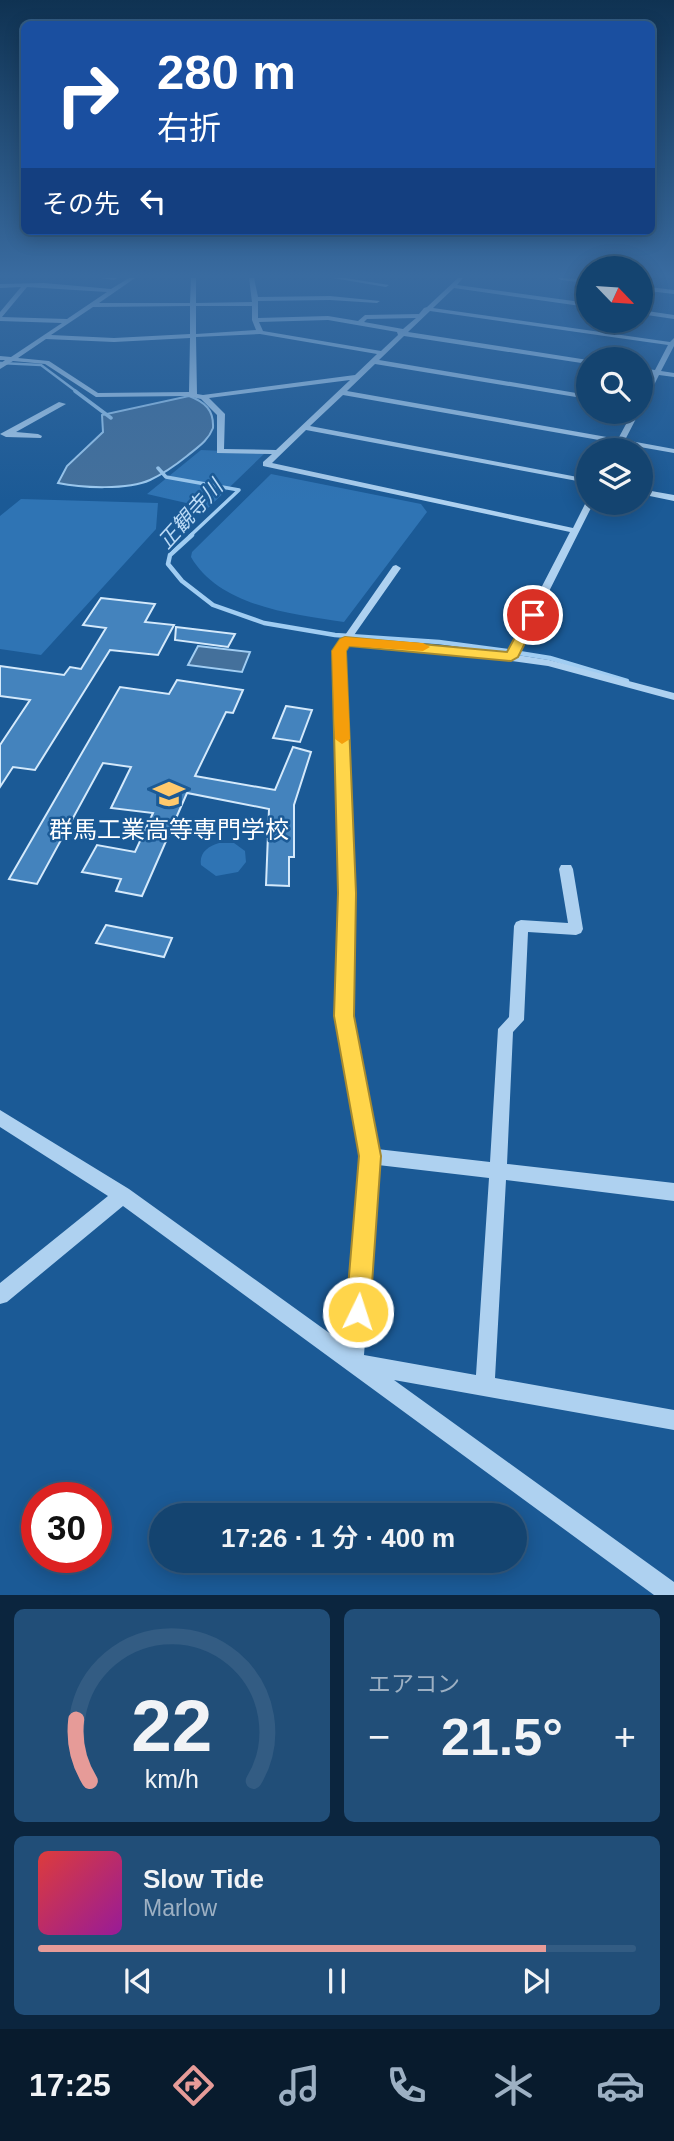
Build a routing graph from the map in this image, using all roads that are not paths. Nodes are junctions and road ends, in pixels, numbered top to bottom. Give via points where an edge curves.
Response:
1 (22, 352) edge
2 (192, 352) edge
3 (378, 352) edge
4 (528, 352) edge
5 (668, 352) edge
6 (381, 353) joint
7 (0, 358) edge
8 (12, 359) junction
9 (576, 360) edge
10 (372, 361) junction
11 (0, 367) edge
12 (653, 372) edge
13 (658, 373) junction
14 (674, 375) edge
15 (356, 377) junction
16 (653, 382) edge
17 (340, 392) junction
18 (193, 394) junction
19 (576, 395) edge
20 (203, 397) junction
21 (62, 404) dead end
22 (303, 427) junction
23 (3, 434) edge
24 (38, 436) dead end
25 (577, 438) edge
26 (653, 449) edge
27 (674, 451) edge
28 (276, 452) junction
29 (576, 479) edge
30 (653, 494) edge
31 (674, 498) edge
32 (584, 515) edge
33 (576, 531) junction
34 (396, 568) dead end
35 (345, 641) junction
36 (511, 657) junction
37 (674, 697) edge
38 (566, 869) dead end
39 (0, 1118) edge
40 (370, 1156) junction
41 (496, 1171) junction
42 (674, 1192) edge
43 (123, 1195) junction
44 (0, 1294) edge
45 (354, 1363) junction
46 (485, 1387) junction
47 (674, 1420) edge
48 (673, 1595) edge

1 - 8 street
2 - 18 street
3 - 6 street
4 - 9 street
5 - 13 street
6 - 10 street
7 - 8 street
8 - 11 street
8 - 18 street via 51,364 96,395
10 - 15 street
10 - 19 street
12 - 13 street
13 - 14 street
13 - 16 street
15 - 17 street
15 - 20 street
17 - 22 street
17 - 25 street
18 - 20 street
20 - 28 street via 221,414 220,451
21 - 23 street
22 - 28 street
22 - 29 street
23 - 24 street
26 - 27 street
28 - 33 street via 266,464 270,467
30 - 31 street
32 - 33 street
33 - 36 street
34 - 35 street
35 - 36 street
35 - 40 street via 339,651 347,893 344,1016
36 - 37 street
38 - 41 street via 576,929 521,926 516,1020 506,1029
39 - 43 street
40 - 41 street
40 - 45 street
41 - 42 street
41 - 46 street
43 - 44 street
43 - 45 street
45 - 46 street
45 - 48 street
46 - 47 street

